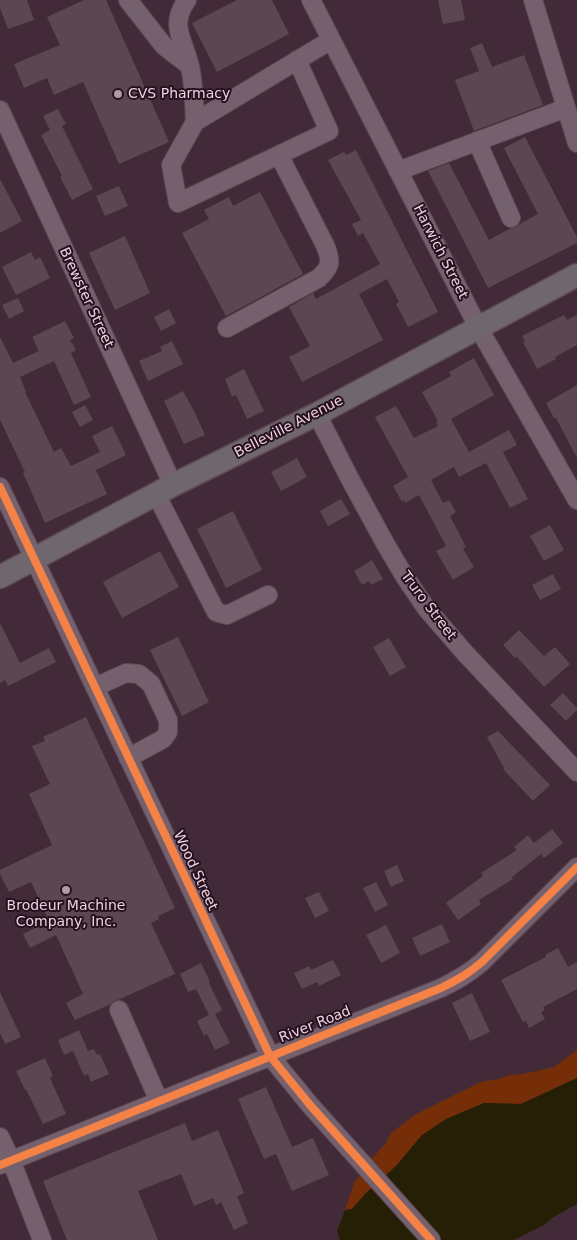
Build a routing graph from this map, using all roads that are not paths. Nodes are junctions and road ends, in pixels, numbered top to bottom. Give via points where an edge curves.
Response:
1 (128, 0) edge
2 (187, 0) edge
3 (311, 0) edge
4 (533, 0) edge
5 (331, 40) junction
6 (297, 60) junction
7 (190, 66) junction
8 (566, 108) junction
9 (0, 110) edge
10 (196, 122) junction
11 (477, 141) junction
12 (577, 144) edge
13 (278, 155) junction
14 (398, 171) junction
15 (511, 218) dead end
16 (577, 275) edge
17 (227, 328) dead end
18 (478, 328) junction
19 (317, 414) junction
20 (0, 487) edge
21 (164, 490) junction
22 (577, 500) edge
23 (34, 560) junction
24 (0, 577) edge
25 (268, 595) dead end
26 (95, 687) junction
27 (128, 758) junction
28 (577, 772) edge
29 (577, 867) edge
30 (120, 1010) dead end
31 (270, 1056) junction
32 (159, 1101) junction
33 (0, 1137) edge
34 (5, 1162) edge
35 (426, 1235) edge
36 (42, 1240) edge

1 - 7 street via 164,46
2 - 7 street via 180,9 178,30
3 - 5 street, Harwich Street
4 - 8 street
5 - 6 street
5 - 14 street, Harwich Street
6 - 10 street
6 - 13 street via 329,131
7 - 10 street
8 - 11 street
8 - 12 street
9 - 21 street, Brewster Street
10 - 13 street via 171,165 178,203
11 - 14 street
11 - 15 street
13 - 17 street via 330,256 328,268 319,278
14 - 18 street, Harwich Street
16 - 18 main road, Belleville Avenue
18 - 19 main road, Belleville Avenue
18 - 22 street, Harwich Street
19 - 21 main road, Belleville Avenue
19 - 28 street, Truro Street via 386,545 426,608
20 - 23 street, Wood Street
21 - 23 main road, Belleville Avenue
21 - 25 street, Brewster Street via 216,612 227,615
23 - 24 main road, Belleville Avenue
23 - 26 street, Wood Street
26 - 27 street, Wood Street
26 - 27 street via 126,673 139,674 151,684 168,720 168,732 163,739
27 - 31 street, Wood Street
29 - 31 street, River Road via 469,973 441,988
30 - 32 street
31 - 32 street, River Road
31 - 35 street, Wood Street
32 - 34 street, River Road
33 - 34 street
34 - 36 street

